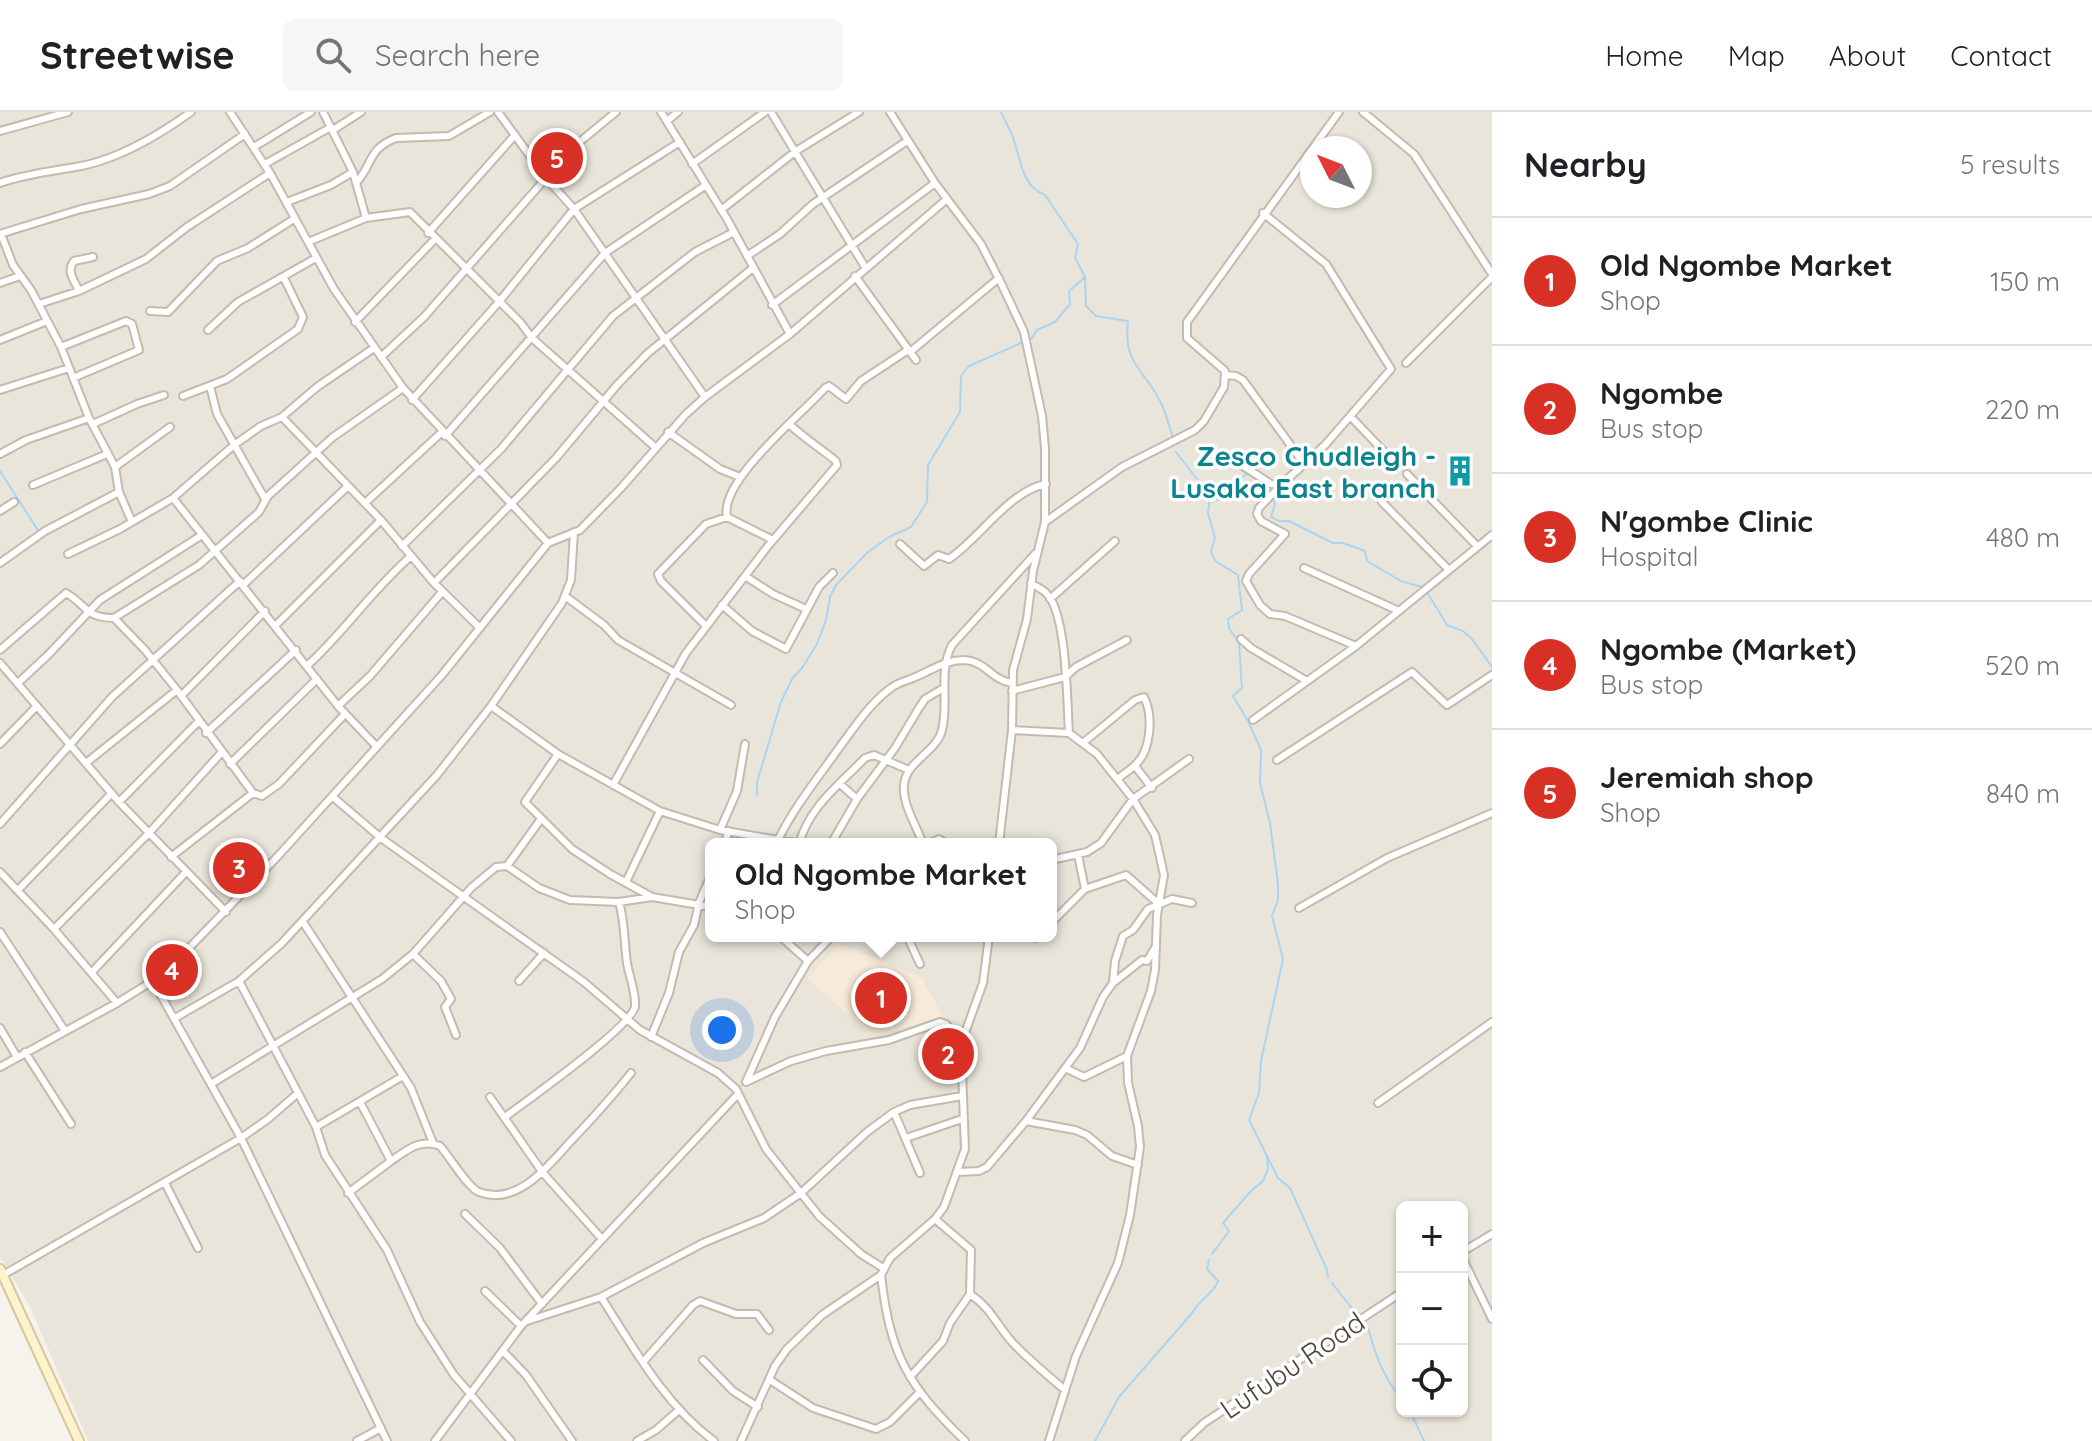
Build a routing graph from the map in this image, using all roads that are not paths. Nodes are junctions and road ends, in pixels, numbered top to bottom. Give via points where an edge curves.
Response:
1 (68, 112) edge
2 (191, 112) edge
3 (230, 112) edge
4 (311, 112) edge
5 (323, 112) edge
6 (361, 112) edge
7 (490, 112) edge
8 (498, 112) edge
9 (616, 112) edge
10 (661, 112) edge
11 (678, 112) edge
12 (768, 112) edge
13 (859, 112) edge
14 (890, 112) edge
15 (1339, 112) edge
16 (1363, 112) edge
17 (667, 121) junction
18 (332, 128) junction
19 (0, 131) edge
20 (245, 134) junction
21 (515, 135) junction
22 (907, 141) junction
23 (680, 142) junction
24 (254, 147) junction
25 (796, 151) junction
26 (265, 164) junction
27 (692, 164) junction
28 (353, 172) junction
29 (270, 173) junction
30 (544, 176) junction
31 (0, 183) edge
32 (356, 183) junction
33 (935, 183) junction
34 (706, 185) junction
35 (824, 197) junction
36 (947, 199) junction
37 (287, 202) junction
38 (574, 209) junction
39 (721, 210) junction
40 (1263, 213) junction
41 (366, 218) junction
42 (294, 219) junction
43 (734, 232) junction
44 (428, 233) junction
45 (0, 234) edge
46 (435, 239) junction
47 (308, 242) junction
48 (852, 243) junction
49 (605, 253) junction
50 (747, 256) junction
51 (93, 257) dead end
52 (316, 258) junction
53 (865, 267) junction
54 (753, 268) junction
55 (466, 270) junction
56 (20, 276) junction
57 (855, 276) junction
58 (1492, 276) edge
59 (284, 278) junction
60 (999, 278) junction
61 (0, 283) edge
62 (79, 291) junction
63 (635, 299) junction
64 (498, 303) junction
65 (39, 304) junction
66 (772, 305) junction
67 (150, 311) dead end
68 (47, 321) junction
69 (355, 322) junction
70 (208, 330) dead end
71 (790, 334) junction
72 (532, 338) junction
73 (0, 340) edge
74 (666, 340) junction
75 (61, 347) junction
76 (374, 348) junction
77 (909, 351) junction
78 (381, 357) junction
79 (916, 360) dead end
80 (1406, 363) dead end
81 (69, 368) junction
82 (569, 369) junction
83 (1225, 375) junction
84 (73, 378) junction
85 (210, 386) junction
86 (403, 388) junction
87 (0, 390) edge
88 (164, 395) dead end
89 (183, 396) dead end
90 (705, 397) junction
91 (412, 400) junction
92 (605, 401) junction
93 (1350, 416) junction
94 (282, 417) junction
95 (91, 421) junction
96 (789, 424) junction
97 (170, 427) dead end
98 (668, 432) junction
99 (444, 434) junction
100 (234, 445) junction
101 (655, 447) junction
102 (1223, 453) dead end
103 (0, 454) edge
104 (107, 454) junction
105 (315, 454) junction
106 (1394, 462) dead end
107 (1305, 465) junction
108 (115, 467) junction
109 (479, 471) junction
110 (1407, 474) dead end
111 (740, 477) junction
112 (1046, 484) junction
113 (33, 485) dead end
114 (1281, 485) junction
115 (347, 487) junction
116 (119, 492) junction
117 (173, 498) junction
118 (265, 499) junction
119 (14, 502) dead end
120 (1382, 502) dead end
121 (365, 503) junction
122 (512, 505) junction
123 (0, 511) edge
124 (727, 517) junction
125 (381, 520) junction
126 (132, 522) junction
127 (1045, 522) junction
128 (574, 532) junction
129 (202, 535) junction
130 (1492, 535) edge
131 (773, 540) junction
132 (1115, 541) dead end
133 (548, 543) junction
134 (900, 544) dead end
135 (402, 546) junction
136 (1477, 546) junction
137 (215, 551) junction
138 (1037, 552) junction
139 (68, 554) dead end
140 (411, 556) junction
141 (0, 563) edge
142 (1304, 568) dead end
143 (1448, 569) junction
144 (833, 573) dead end
145 (745, 576) junction
146 (242, 583) junction
147 (434, 583) junction
148 (1031, 583) junction
149 (442, 592) junction
150 (565, 596) junction
151 (1050, 599) junction
152 (722, 605) junction
153 (806, 609) junction
154 (265, 611) junction
155 (1399, 611) junction
156 (88, 614) junction
157 (114, 618) junction
158 (276, 625) junction
159 (706, 626) junction
160 (480, 628) junction
161 (1241, 639) dead end
162 (1127, 640) dead end
163 (1356, 646) junction
164 (0, 650) edge
165 (296, 650) junction
166 (153, 660) junction
167 (947, 662) junction
168 (0, 664) edge
169 (308, 665) junction
170 (673, 674) junction
171 (1492, 675) edge
172 (1065, 677) junction
173 (317, 679) junction
174 (1307, 681) junction
175 (18, 683) junction
176 (1012, 683) junction
177 (942, 689) junction
178 (1012, 691) junction
179 (179, 693) junction
180 (731, 705) dead end
181 (37, 706) junction
182 (338, 706) junction
183 (491, 706) junction
184 (345, 714) junction
185 (1253, 720) dead end
186 (198, 722) junction
187 (1012, 730) junction
188 (206, 733) junction
189 (1069, 733) junction
190 (1084, 742) junction
191 (0, 744) edge
192 (745, 744) dead end
193 (71, 747) junction
194 (377, 747) junction
195 (221, 753) junction
196 (558, 754) junction
197 (1189, 759) dead end
198 (1277, 760) dead end
199 (885, 761) junction
200 (86, 763) junction
201 (230, 764) junction
202 (1135, 766) junction
203 (909, 770) junction
204 (1118, 779) junction
205 (840, 784) junction
206 (613, 785) junction
207 (1152, 788) junction
208 (112, 793) junction
209 (253, 793) junction
210 (333, 797) junction
211 (857, 799) junction
212 (1133, 799) junction
213 (119, 802) junction
214 (660, 811) junction
215 (1492, 813) edge
216 (541, 819) junction
217 (0, 824) edge
218 (720, 830) junction
219 (729, 831) junction
220 (149, 833) junction
221 (381, 838) junction
222 (726, 838) edge
223 (767, 838) edge
224 (779, 838) edge
225 (802, 838) edge
226 (834, 838) edge
227 (923, 838) edge
228 (1000, 838) edge
229 (1078, 855) junction
230 (171, 857) junction
231 (1057, 858) edge
232 (507, 866) junction
233 (0, 872) edge
234 (186, 872) junction
235 (626, 882) junction
236 (705, 889) edge
237 (1085, 889) junction
238 (18, 890) junction
239 (464, 896) junction
240 (652, 897) junction
241 (619, 902) junction
242 (699, 903) junction
243 (1192, 903) dead end
244 (1159, 904) junction
245 (705, 905) edge
246 (1299, 908) dead end
247 (226, 912) junction
248 (1057, 917) edge
249 (303, 922) junction
250 (54, 929) junction
251 (0, 932) edge
252 (787, 942) edge
253 (829, 942) edge
254 (910, 942) edge
255 (986, 942) edge
256 (1156, 944) junction
257 (544, 953) junction
258 (413, 954) junction
259 (808, 961) junction
260 (920, 964) dead end
261 (92, 972) junction
262 (239, 981) junction
263 (519, 981) dead end
264 (154, 983) junction
265 (1113, 983) junction
266 (354, 998) junction
267 (117, 1003) junction
268 (175, 1018) junction
269 (627, 1021) junction
270 (1492, 1022) edge
271 (0, 1028) edge
272 (65, 1031) junction
273 (456, 1035) dead end
274 (651, 1037) junction
275 (961, 1044) junction
276 (272, 1046) junction
277 (25, 1052) junction
278 (1127, 1056) junction
279 (17, 1057) junction
280 (0, 1067) edge
281 (1065, 1068) junction
282 (631, 1073) dead end
283 (403, 1076) junction
284 (746, 1082) junction
285 (211, 1084) junction
286 (737, 1091) junction
287 (298, 1093) junction
288 (962, 1096) junction
289 (490, 1097) dead end
290 (360, 1102) junction
291 (1378, 1103) dead end
292 (894, 1112) junction
293 (505, 1117) junction
294 (962, 1119) junction
295 (1026, 1121) junction
296 (71, 1124) dead end
297 (316, 1127) junction
298 (241, 1138) junction
299 (906, 1138) junction
300 (433, 1143) junction
301 (391, 1161) junction
302 (1138, 1165) junction
303 (958, 1172) junction
304 (543, 1173) junction
305 (920, 1173) dead end
306 (165, 1183) junction
307 (348, 1193) junction
308 (801, 1193) junction
309 (465, 1214) dead end
310 (935, 1219) junction
311 (1492, 1234) edge
312 (602, 1239) junction
313 (198, 1248) dead end
314 (1468, 1251) edge
315 (1468, 1268) edge
316 (2, 1272) edge
317 (882, 1272) junction
318 (485, 1291) dead end
319 (970, 1294) junction
320 (1396, 1296) edge
321 (601, 1297) junction
322 (542, 1304) junction
323 (1492, 1319) edge
324 (524, 1324) junction
325 (769, 1330) dead end
326 (503, 1351) junction
327 (703, 1360) dead end
328 (644, 1361) junction
329 (910, 1377) junction
330 (770, 1380) junction
331 (1065, 1390) junction
332 (919, 1393) junction
333 (471, 1395) junction
334 (758, 1407) junction
335 (679, 1410) junction
336 (381, 1428) junction
337 (79, 1441) edge
338 (357, 1441) edge
339 (387, 1441) edge
340 (435, 1441) edge
341 (511, 1441) edge
342 (572, 1441) edge
343 (637, 1441) edge
344 (714, 1441) edge
345 (741, 1441) edge
346 (965, 1441) edge
347 (1049, 1441) edge
348 (1185, 1441) edge

1 - 19 street
2 - 31 street via 118,155
3 - 20 street
4 - 24 street
5 - 18 street
6 - 18 street
7 - 32 street via 449,136 390,140 370,156
8 - 21 street
9 - 30 street
10 - 17 street
11 - 17 street
12 - 25 street
12 - 27 street
13 - 25 street
14 - 22 street
15 - 40 street
16 - 58 street via 1414,154
17 - 23 street
18 - 26 street
18 - 28 street
20 - 24 street
20 - 45 street via 170,186
21 - 30 street
21 - 44 street
22 - 33 street
22 - 35 street
23 - 27 street
23 - 38 street
24 - 26 street
25 - 35 street
25 - 39 street
26 - 29 street
27 - 34 street
28 - 32 street
28 - 37 street
29 - 37 street
29 - 62 street via 146,259
30 - 38 street
30 - 55 street
32 - 41 street
33 - 36 street
33 - 48 street
34 - 39 street
34 - 49 street
35 - 48 street
35 - 50 street
36 - 53 street
36 - 60 street
37 - 42 street
38 - 49 street
38 - 64 street
39 - 43 street
40 - 83 street via 1187,322 1187,338 1222,366
40 - 93 street via 1326,264 1389,364 1389,374
41 - 44 street via 407,211
41 - 47 street
42 - 47 street
42 - 67 street via 217,261 168,312
43 - 50 street
43 - 63 street via 695,252
44 - 46 street
45 - 56 street
46 - 55 street
46 - 69 street
47 - 52 street
48 - 53 street
48 - 66 street
49 - 63 street
49 - 72 street
50 - 54 street
51 - 62 street via 74,261 69,270
52 - 59 street
52 - 69 street
53 - 57 street
54 - 66 street
54 - 74 street
55 - 64 street
55 - 78 street
56 - 61 street
56 - 65 street
57 - 71 street
57 - 77 street
58 - 80 street
59 - 70 street via 238,302
59 - 85 street via 303,317 298,329
60 - 77 street
60 - 112 street via 1029,352 1042,416
62 - 65 street
63 - 74 street
63 - 82 street via 613,316
64 - 72 street
64 - 91 street
65 - 68 street
66 - 71 street
68 - 73 street
68 - 75 street
69 - 76 street
71 - 90 street
72 - 82 street
72 - 99 street
74 - 90 street
74 - 92 street
75 - 81 street
75 - 84 street via 112,325 132,324 139,350
76 - 78 street
76 - 94 street
77 - 79 street
77 - 96 street via 861,381 846,399 827,387
78 - 86 street
81 - 84 street
81 - 87 street
82 - 92 street
82 - 109 street
83 - 107 street via 1243,380
83 - 127 street via 1214,407 1195,430 1122,467
84 - 95 street
85 - 89 street
85 - 100 street via 217,414
86 - 91 street
86 - 105 street
88 - 95 street
90 - 98 street
91 - 99 street
92 - 101 street
92 - 122 street
93 - 106 street
93 - 107 street
94 - 100 street
94 - 105 street
95 - 103 street via 26,440
95 - 104 street
96 - 111 street
96 - 131 street via 837,465
97 - 108 street
98 - 101 street
98 - 111 street
99 - 109 street
99 - 121 street
100 - 117 street
100 - 118 street
101 - 128 street
102 - 114 street
104 - 108 street
104 - 113 street
105 - 115 street
105 - 118 street
107 - 114 street
108 - 116 street
109 - 122 street
109 - 135 street
110 - 136 street
111 - 124 street
112 - 127 street
112 - 134 street via 1020,496 949,559 938,555 924,566
114 - 163 street via 1257,514 1285,534 1246,581 1270,614
115 - 121 street
115 - 146 street
116 - 126 street
116 - 141 street via 45,531
117 - 126 street
117 - 129 street
118 - 137 street via 259,512
119 - 123 street
120 - 143 street
121 - 125 street
122 - 133 street
122 - 147 street
124 - 131 street
124 - 159 street via 706,524 658,574
125 - 135 street
125 - 158 street
126 - 139 street
127 - 138 street
128 - 133 street
128 - 150 street via 573,570
129 - 137 street
129 - 156 street via 100,600
130 - 136 street
131 - 145 street
132 - 151 street
133 - 160 street
135 - 140 street
136 - 143 street
137 - 146 street
137 - 157 street
138 - 148 street
138 - 167 street via 952,645
140 - 147 street
140 - 169 street
142 - 155 street
143 - 155 street
144 - 153 street
145 - 152 street
145 - 153 street
146 - 154 street
146 - 166 street
147 - 149 street
148 - 151 street
148 - 176 street
149 - 160 street
149 - 182 street
150 - 170 street via 618,640
150 - 183 street
151 - 172 street
152 - 153 street via 784,649
152 - 159 street
154 - 158 street
154 - 179 street
155 - 163 street
156 - 157 street
156 - 164 street via 66,593
156 - 175 street
157 - 166 street
158 - 165 street
159 - 170 street
160 - 194 street
161 - 174 street
162 - 172 street
163 - 174 street
165 - 169 street
165 - 188 street
166 - 179 street
166 - 193 street via 112,697
167 - 176 street via 976,661 996,678
167 - 177 street
167 - 224 street via 892,686 880,698 804,793
168 - 175 street
169 - 173 street
170 - 180 street
170 - 206 street
171 - 198 street via 1447,705 1412,672
172 - 178 street
172 - 189 street
173 - 182 street
173 - 201 street
174 - 185 street
175 - 181 street
176 - 178 street
177 - 199 street via 925,699
177 - 203 street via 942,731
178 - 187 street
179 - 186 street
179 - 200 street
181 - 191 street
181 - 193 street
182 - 184 street
183 - 196 street
183 - 221 street
184 - 194 street
184 - 209 street via 271,791
186 - 188 street
186 - 213 street
187 - 189 street
187 - 228 street
188 - 195 street
189 - 190 street
190 - 202 street via 1144,697 1149,722 1145,748
190 - 204 street
192 - 218 street via 737,791
193 - 200 street
193 - 217 street
194 - 210 street
195 - 201 street
195 - 220 street
196 - 206 street
196 - 216 street via 526,799
197 - 207 street
199 - 203 street
199 - 205 street via 874,755 865,758
199 - 211 street
200 - 208 street
201 - 209 street
202 - 204 street
202 - 207 street
203 - 227 street via 905,795
204 - 212 street
205 - 211 street
205 - 225 street via 815,808
206 - 214 street
207 - 212 street
208 - 213 street
208 - 238 street
209 - 230 street
210 - 221 street
210 - 247 street
211 - 226 street
212 - 229 street via 1101,843
212 - 244 street via 1163,860
213 - 220 street
214 - 218 street
214 - 235 street
215 - 246 street via 1387,858
216 - 232 street
216 - 235 street via 572,849
218 - 219 street
219 - 222 street
219 - 223 street
220 - 230 street
220 - 250 street
221 - 239 street
221 - 249 street
229 - 231 street
229 - 237 street
230 - 234 street
232 - 239 street via 490,870
232 - 241 street via 557,896
233 - 238 street
234 - 247 street
234 - 261 street
235 - 240 street
236 - 242 street
237 - 244 street via 1126,875
237 - 248 street
238 - 250 street
239 - 257 street
239 - 258 street
240 - 241 street
240 - 242 street
241 - 269 street via 635,1006
242 - 245 street
242 - 274 street
243 - 244 street via 1172,899
244 - 256 street
244 - 265 street via 1123,936
247 - 264 street
249 - 262 street
249 - 266 street
250 - 261 street
251 - 272 street
252 - 259 street
253 - 259 street
254 - 260 street
255 - 275 street via 983,983
256 - 265 street via 1147,961
256 - 278 street via 1151,991
257 - 263 street
257 - 269 street
258 - 266 street
258 - 273 street via 451,999 445,1007
259 - 284 street
261 - 267 street
262 - 268 street
262 - 276 street
264 - 267 street
264 - 268 street
265 - 281 street
266 - 276 street
266 - 283 street
267 - 272 street
268 - 285 street
269 - 274 street
269 - 293 street
270 - 291 street
271 - 279 street
272 - 277 street
274 - 286 street via 701,1062
275 - 284 street via 940,1022 889,1040 791,1061
275 - 288 street
276 - 285 street
276 - 287 street
277 - 279 street
277 - 296 street
278 - 281 street via 1084,1077
278 - 302 street
279 - 280 street
281 - 295 street
282 - 304 street
283 - 290 street
283 - 300 street
284 - 286 street
285 - 298 street
286 - 308 street via 766,1149
286 - 312 street
287 - 297 street
287 - 298 street
288 - 292 street
288 - 294 street
289 - 293 street
290 - 297 street
290 - 301 street
292 - 299 street
292 - 308 street
293 - 304 street
294 - 299 street
294 - 303 street via 965,1149
295 - 302 street via 1075,1130 1112,1156
295 - 303 street via 987,1167
297 - 307 street via 325,1155
298 - 306 street
298 - 336 street
299 - 305 street
300 - 301 street via 413,1145
300 - 304 street via 482,1194 511,1192
301 - 307 street
302 - 331 street via 1118,1263
303 - 310 street
304 - 312 street
306 - 313 street
306 - 316 street
307 - 333 street via 387,1250 432,1342
308 - 317 street
308 - 321 street via 764,1218 703,1243
309 - 322 street via 500,1248
310 - 317 street via 890,1258
310 - 319 street via 971,1250
311 - 314 street
312 - 322 street
315 - 323 street
316 - 337 main road
317 - 329 street via 889,1327
317 - 330 street via 822,1315 787,1349
318 - 324 street
319 - 329 street via 943,1341
319 - 331 street
320 - 348 street, Lufubu Road
321 - 324 street
321 - 328 street
322 - 324 street
324 - 326 street
325 - 328 street via 757,1314 736,1314 700,1301
326 - 333 street
326 - 342 street
327 - 334 street via 733,1391
328 - 335 street
329 - 332 street
330 - 332 street via 813,1408 876,1429
330 - 334 street
331 - 347 street
332 - 346 street
333 - 340 street
333 - 341 street
334 - 345 street
335 - 343 street
335 - 344 street
336 - 338 street
336 - 339 street

